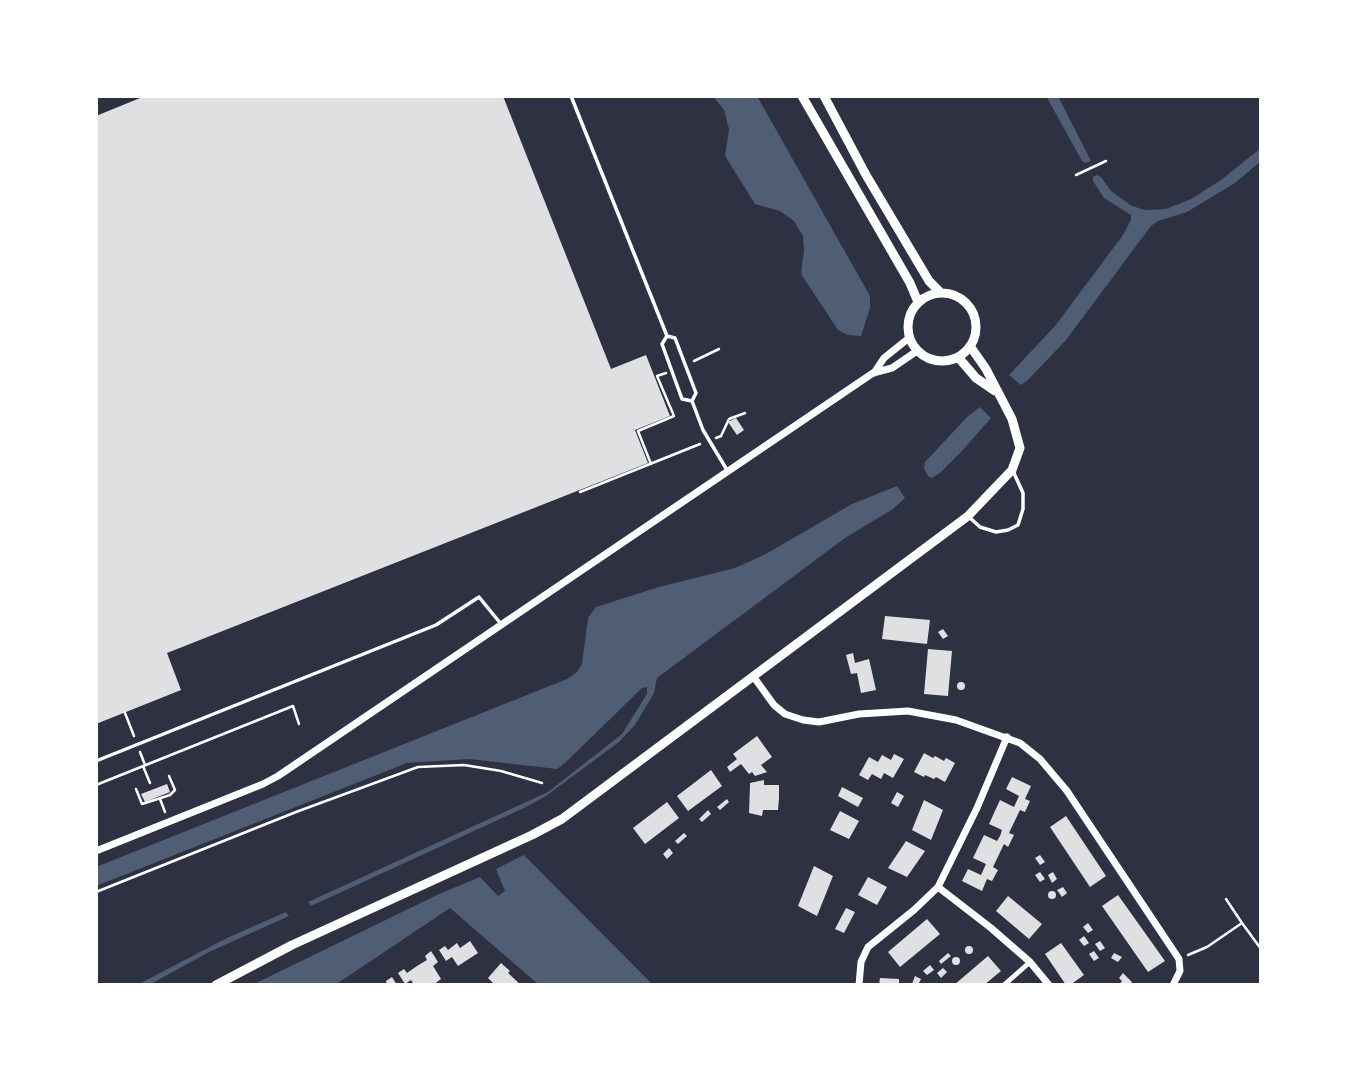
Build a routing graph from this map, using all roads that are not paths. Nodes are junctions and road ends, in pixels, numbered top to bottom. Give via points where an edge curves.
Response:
1 (571, 96) edge
2 (802, 96) edge
3 (824, 96) edge
4 (940, 292) junction
5 (918, 302) junction
6 (667, 336) junction
7 (909, 338) junction
8 (970, 346) junction
9 (917, 351) junction
10 (958, 357) junction
11 (873, 373) junction
12 (996, 391) junction
13 (692, 401) junction
14 (1012, 470) junction
15 (728, 471) junction
16 (968, 516) junction
17 (501, 624) junction
18 (753, 676) junction
19 (1007, 737) junction
20 (96, 761) edge
21 (96, 851) edge
22 (938, 887) junction
23 (1030, 962) junction
24 (215, 985) edge
25 (859, 985) edge
26 (1004, 985) edge
27 (1049, 985) edge
28 (1173, 985) edge

1 - 6 lane
2 - 5 street
3 - 4 street via 866,175
4 - 5 street
4 - 8 street via 964,300 972,310 976,322
5 - 7 street via 910,312
6 - 13 lane via 675,338 696,393
6 - 13 lane via 662,344 682,399
7 - 9 street
7 - 11 street
8 - 10 street
8 - 12 street
9 - 10 street via 937,361
9 - 11 street via 892,368
10 - 12 street via 976,378
11 - 15 street
12 - 14 street via 1017,432 1020,448
13 - 15 lane via 708,441
14 - 16 street
14 - 16 lane via 1023,493 1018,525 996,531 980,527
15 - 17 street
16 - 18 street
17 - 20 lane via 479,597 436,625
17 - 21 street via 278,776
18 - 19 street via 774,705 803,720 908,711
18 - 24 street via 562,819
19 - 22 street
19 - 28 street via 1040,759 1067,791 1179,958 1180,971
22 - 23 street
22 - 25 street via 868,947
23 - 26 street
23 - 27 street

